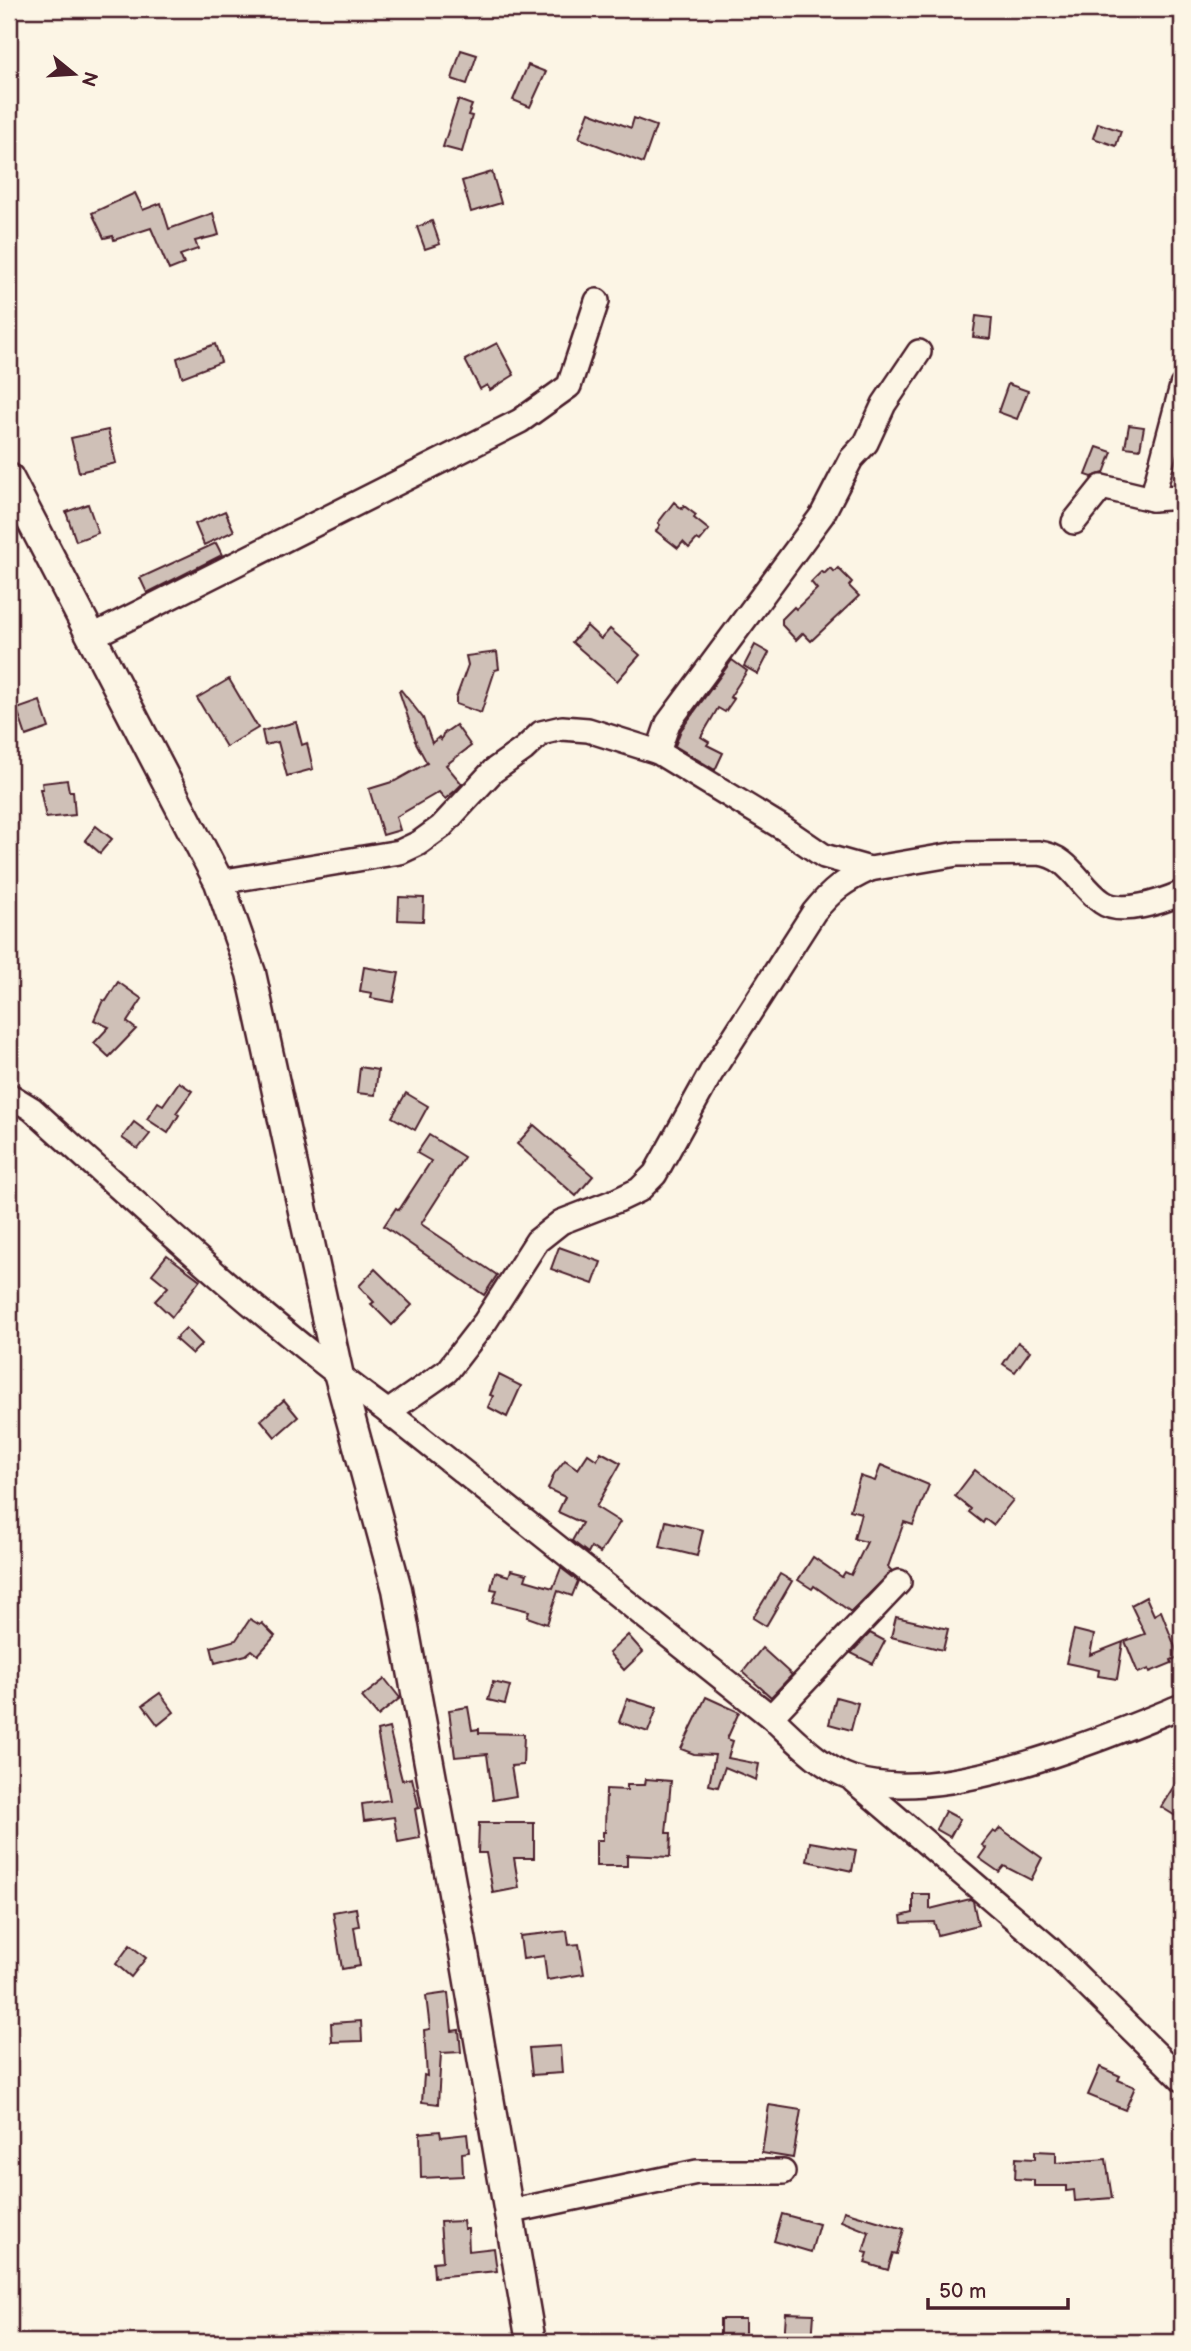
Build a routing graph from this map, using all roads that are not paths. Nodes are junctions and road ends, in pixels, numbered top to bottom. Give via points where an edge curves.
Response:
1 (597, 301) dead end
2 (919, 352) dead end
3 (1182, 386) edge
4 (9, 478) edge
5 (1182, 497) edge
6 (1152, 499) junction
7 (1074, 522) dead end
8 (91, 637) junction
9 (658, 752) junction
10 (870, 869) junction
11 (219, 882) junction
12 (1182, 893) edge
13 (9, 1096) edge
14 (339, 1376) junction
15 (388, 1412) junction
16 (899, 1582) dead end
17 (1182, 1706) edge
18 (771, 1717) junction
19 (849, 1777) junction
20 (1182, 2079) edge
21 (783, 2172) dead end
22 (508, 2212) junction
23 (531, 2342) edge

1 - 8 street via 569,386 520,421
2 - 9 street via 884,404 866,443 851,459 822,515 668,723
3 - 6 street
4 - 8 street
5 - 6 street
6 - 7 street via 1102,487
8 - 11 street
9 - 10 street via 824,856
9 - 11 street via 587,730 562,728 541,733 493,771 441,827 400,852
10 - 12 street via 957,854 1038,853 1063,861 1103,903 1134,907
10 - 15 street via 845,880 814,912 711,1073 655,1174 639,1190 561,1222 537,1241 447,1371
11 - 14 street via 251,973
13 - 14 street via 32,1109 170,1235
14 - 15 street
14 - 22 street via 397,1589
15 - 18 street
16 - 18 street
17 - 19 street via 1053,1756 989,1772 928,1785 891,1785
18 - 19 street via 824,1763
19 - 20 street via 1049,1948
21 - 22 street via 697,2172
22 - 23 street

